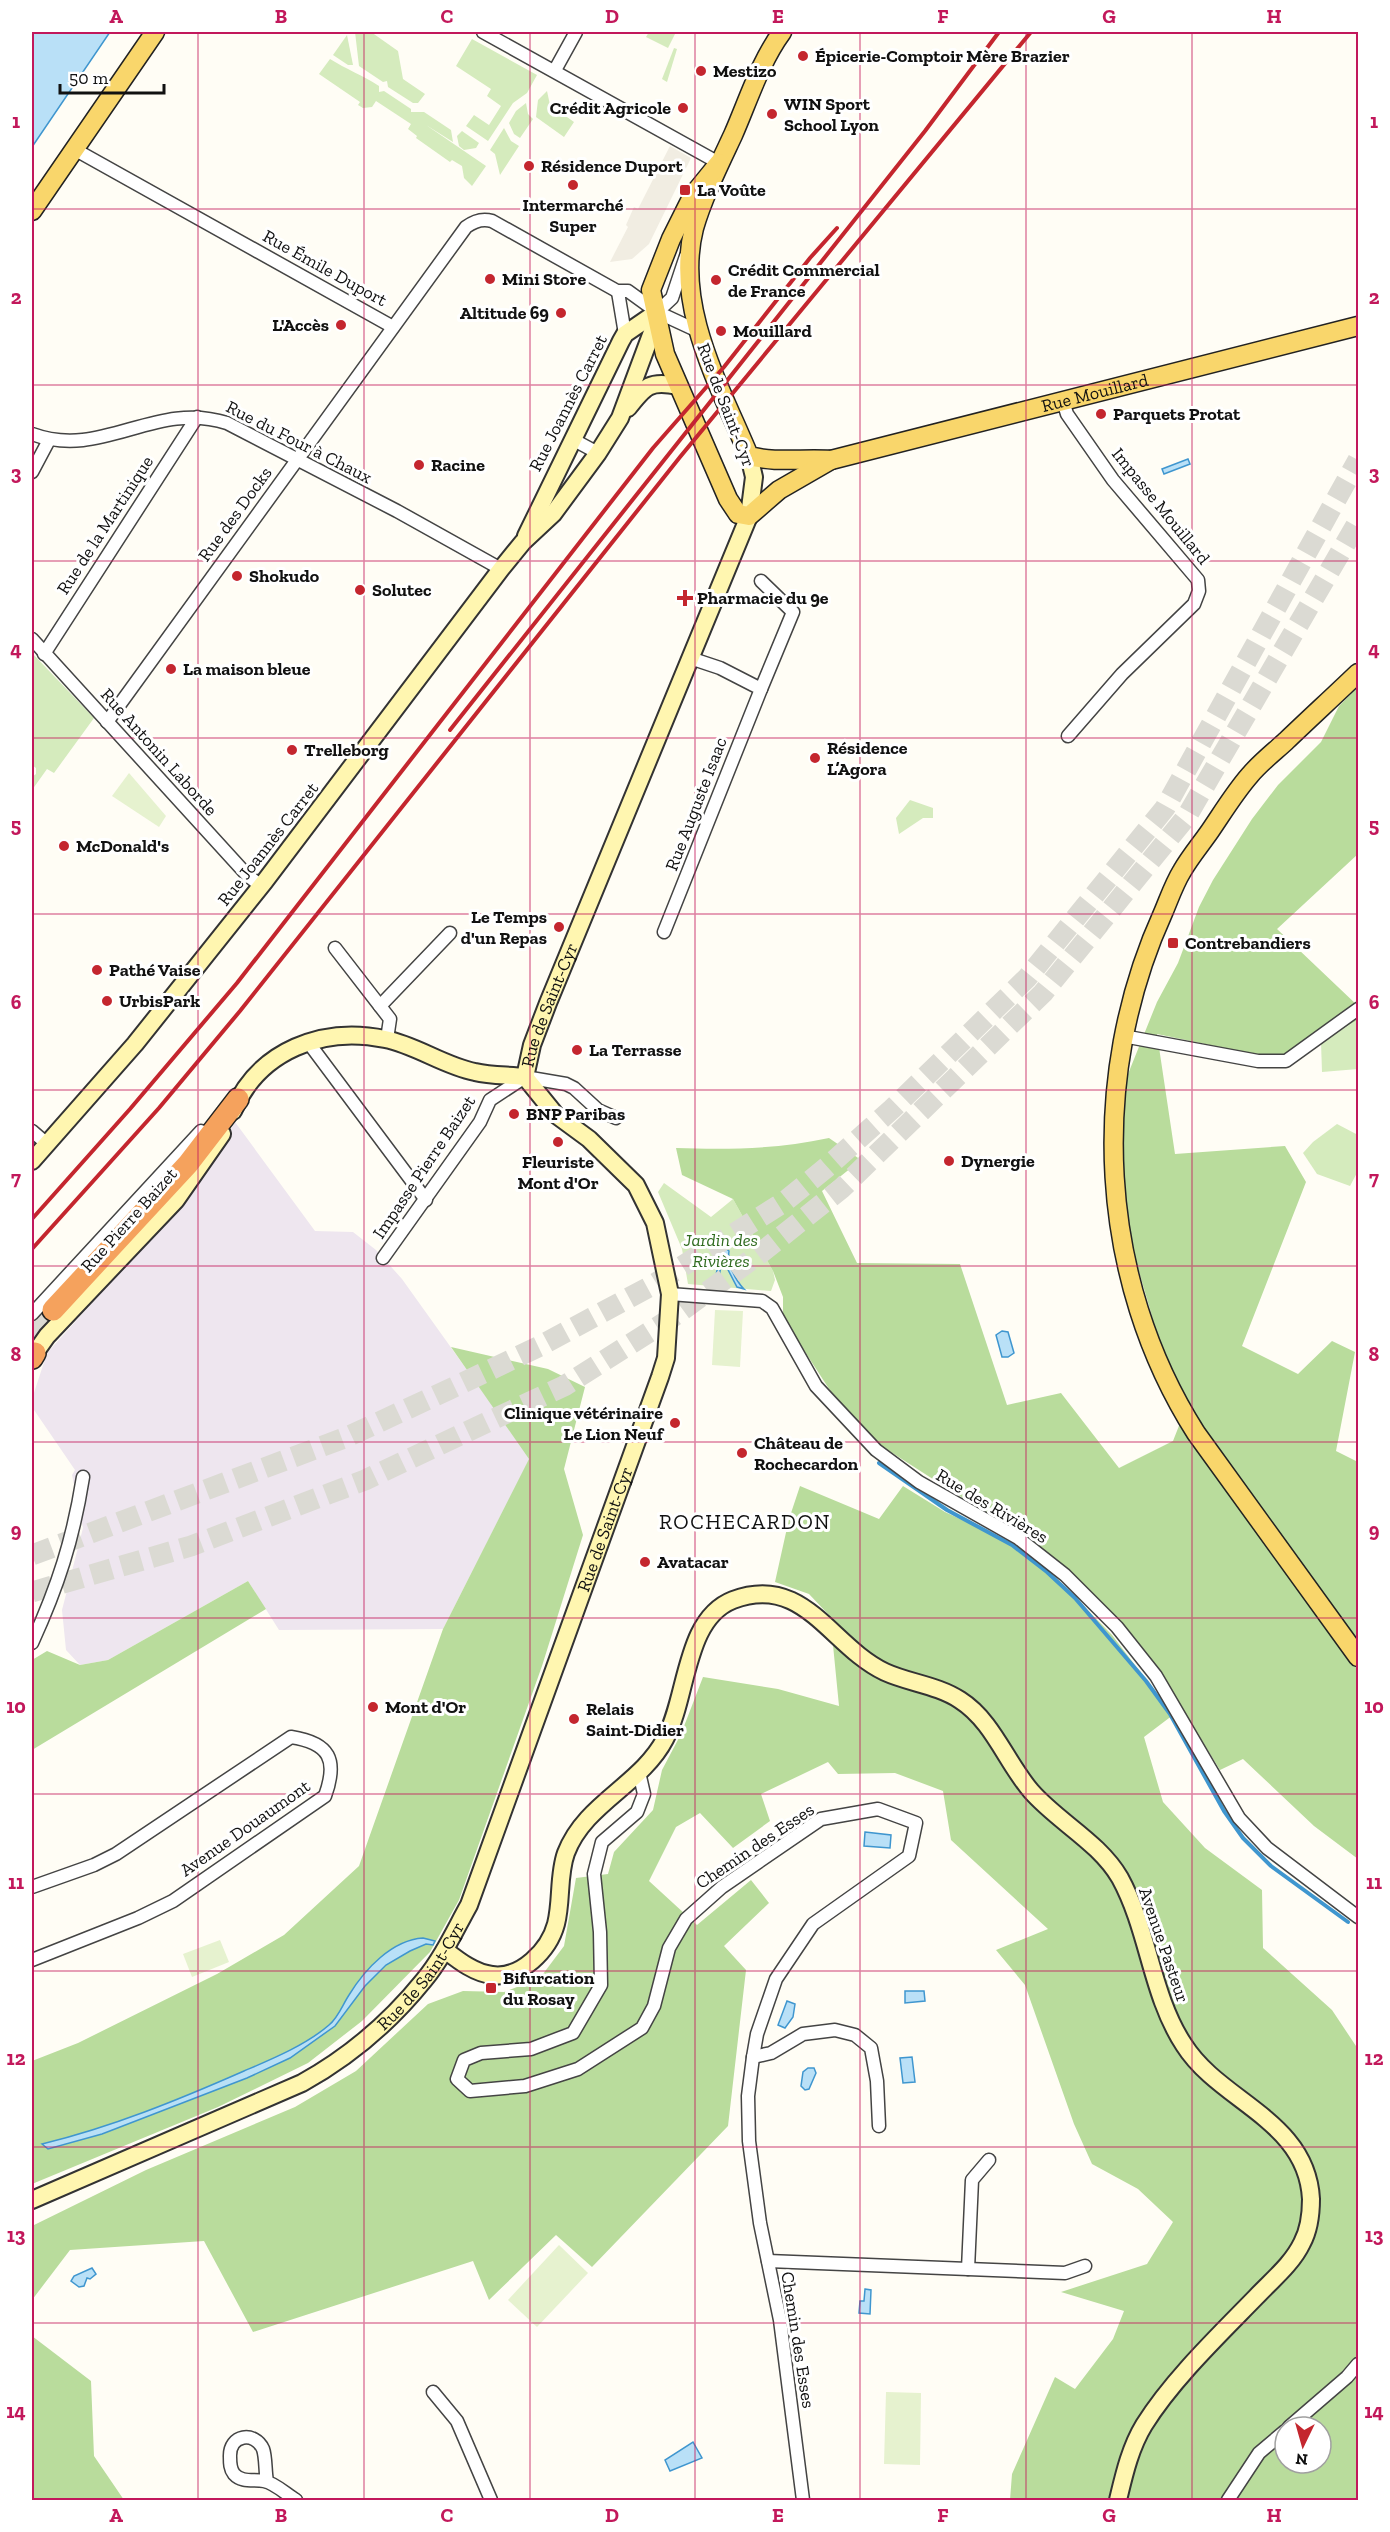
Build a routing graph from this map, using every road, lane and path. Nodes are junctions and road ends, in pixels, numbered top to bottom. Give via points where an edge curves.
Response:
1 (155, 32) edge
2 (483, 32) edge
3 (576, 32) edge
4 (782, 32) edge
5 (555, 70) junction
6 (74, 149) junction
7 (719, 163) junction
8 (32, 211) edge
9 (694, 228) junction
10 (618, 292) junction
11 (657, 312) junction
12 (1359, 326) edge
13 (393, 327) junction
14 (698, 331) junction
15 (625, 334) junction
16 (678, 386) junction
17 (1063, 401) junction
18 (197, 417) junction
19 (620, 418) junction
20 (32, 434) edge
21 (572, 439) junction
22 (50, 440) junction
23 (598, 453) junction
24 (749, 456) junction
25 (297, 460) junction
26 (831, 460) junction
27 (32, 472) edge
28 (748, 516) junction
29 (523, 542) junction
30 (501, 569) junction
31 (761, 581) dead end
32 (32, 639) edge
33 (44, 654) junction
34 (690, 658) junction
35 (1359, 673) edge
36 (761, 689) junction
37 (107, 722) junction
38 (1068, 736) dead end
39 (261, 886) junction
40 (664, 932) dead end
41 (450, 933) dead end
42 (335, 948) dead end
43 (381, 1006) junction
44 (1359, 1009) edge
45 (1123, 1036) junction
46 (387, 1039) junction
47 (308, 1042) junction
48 (525, 1077) junction
49 (238, 1099) junction
50 (616, 1118) dead end
51 (32, 1131) edge
52 (47, 1144) junction
53 (32, 1161) edge
54 (426, 1200) junction
55 (383, 1258) dead end
56 (670, 1294) junction
57 (53, 1310) tunnel mouth
58 (32, 1314) edge
59 (32, 1355) edge
60 (83, 1477) dead end
61 (32, 1643) edge
62 (1359, 1657) edge
63 (639, 1772) junction
64 (32, 1887) edge
65 (1359, 1917) edge
66 (445, 1950) junction
67 (32, 1960) edge
68 (753, 2057) junction
69 (879, 2126) dead end
70 (989, 2160) dead end
71 (32, 2200) edge
72 (768, 2260) junction
73 (1086, 2266) dead end
74 (968, 2269) junction
75 (1359, 2364) edge
76 (433, 2392) dead end
77 (1303, 2415) edge
78 (1273, 2441) edge
79 (267, 2481) dead end
80 (296, 2500) edge
81 (491, 2500) edge
82 (802, 2500) edge
83 (1118, 2500) edge
84 (1228, 2500) edge

1 - 6 main road
2 - 5 street
3 - 5 street
4 - 7 main road, Rue de Saint-Cyr
5 - 7 street via 563,78
6 - 8 main road
6 - 13 street, Rue Émile Duport
7 - 9 main road, Rue de Saint-Cyr
7 - 11 main road, Rue de Saint-Cyr via 693,195 671,238 651,290
9 - 11 street, Rue de Saint-Cyr via 672,297
9 - 14 main road, Rue de Saint-Cyr via 690,262
10 - 11 street, Rue Émile Duport via 628,291
10 - 13 street, Rue Émile Duport via 492,221 479,220 466,227
10 - 15 street
11 - 14 street, Rue de Saint-Cyr
11 - 15 main road, Rue Joannès Carret
11 - 16 main road, Rue de Saint-Cyr via 665,354
11 - 19 main road, Rue Joannès Carret
12 - 17 main road, Rue Mouillard
13 - 25 street, Rue des Docks
14 - 24 main road, Rue de Saint-Cyr via 710,370
15 - 21 main road, Rue Joannès Carret
16 - 19 main road via 660,382 646,387
16 - 28 main road, Rue de Saint-Cyr via 728,499 738,514
17 - 26 main road, Rue Mouillard
17 - 38 street, Impasse Mouillard via 1067,414 1113,480 1198,580 1199,591 1194,604 1122,674
18 - 22 street, Rue du Four à Chaux via 163,420 86,441
18 - 25 street, Rue du Four à Chaux via 227,423
18 - 33 street, Rue de la Martinique
19 - 23 main road, Rue Joannès Carret
20 - 22 street, Rue du Four à Chaux
21 - 23 street
21 - 29 main road, Rue Joannès Carret
22 - 27 street
23 - 29 main road, Rue Joannès Carret via 553,514
24 - 26 main road, Rue Mouillard via 771,461
24 - 28 main road, Rue de Saint-Cyr via 754,477
25 - 30 street, Rue du Four à Chaux
25 - 37 street, Rue des Docks
26 - 28 main road, Rue Mouillard via 778,490
28 - 34 main road, Rue de Saint-Cyr
29 - 30 main road, Rue Joannès Carret
30 - 39 main road, Rue Joannès Carret
31 - 36 street, Rue Auguste Isaac via 793,612
32 - 33 street, Rue Antonin Laborde
33 - 37 street, Rue Antonin Laborde
34 - 36 street
34 - 48 main road, Rue de Saint-Cyr via 548,1003
35 - 45 main road via 1250,774 1182,871 1134,986
36 - 40 street, Rue Auguste Isaac
37 - 39 street, Rue Antonin Laborde
39 - 52 main road, Rue Joannès Carret via 135,1044
41 - 43 street
42 - 43 street
43 - 46 street via 390,1019
44 - 45 street via 1286,1061 1258,1061
45 - 62 main road via 1116,1075 1113,1166 1129,1271 1159,1360 1196,1433
46 - 47 main road, Rue Pierre Baizet via 323,1036
46 - 48 main road, Rue Pierre Baizet via 474,1072
47 - 49 main road, Rue Pierre Baizet via 291,1048 263,1068
47 - 54 street
48 - 50 street via 566,1084 598,1110
48 - 54 street, Impasse Pierre Baizet via 490,1100 480,1122
48 - 56 main road, Rue de Saint-Cyr via 555,1114 590,1139 636,1185 655,1222
49 - 57 highway via 188,1164
49 - 58 street, Rue Pierre Baizet via 214,1116
49 - 59 main road, Rue Pierre Baizet via 226,1128 176,1200
51 - 52 street
52 - 53 main road, Rue Joannès Carret
54 - 55 street, Impasse Pierre Baizet
56 - 65 street, Rue des Rivières via 762,1301 772,1308 816,1386 876,1450 920,1482 1018,1538 1065,1575 1117,1627 1156,1676 1239,1818 1267,1848
56 - 66 main road, Rue de Saint-Cyr via 666,1358 660,1377 472,1897
60 - 61 street via 76,1523 55,1592
63 - 66 main road, Avenue Pasteur via 580,1826 565,1855 555,1927 537,1960 492,1975 467,1966
63 - 68 street, Chemin des Esses via 644,1794 637,1812 602,1842 594,1874 601,1985 573,2033 531,2049 481,2053 464,2060 457,2079 470,2091 525,2086 578,2069 642,2028 654,2006 669,1948 680,1928 722,1887 821,1819 878,1809 916,1823 909,1856 813,1924 776,1979
63 - 83 main road, Avenue Pasteur via 663,1744 678,1712 695,1640 709,1616 725,1603 751,1593 778,1596 802,1604 852,1650 884,1672 961,1700 988,1727 1030,1790 1118,1874 1132,1903 1170,2022 1186,2050 1209,2074 1273,2124 1294,2148 1311,2196 1309,2222 1291,2260 1212,2342 1143,2426 1126,2464
64 - 67 street, Avenue Douaumont via 116,1854 291,1737 312,1741 329,1760 331,1778 325,1796 173,1901
66 - 71 main road, Rue de Saint-Cyr via 398,2008 326,2070
68 - 69 street via 771,2053 803,2034 835,2030 855,2035 871,2048
68 - 72 street, Chemin des Esses via 748,2141
70 - 74 street via 972,2180
72 - 74 street
72 - 82 street, Chemin des Esses via 780,2320
73 - 74 street via 1065,2273
75 - 77 street
76 - 81 street via 457,2421
78 - 84 street via 1259,2453
79 - 80 street

